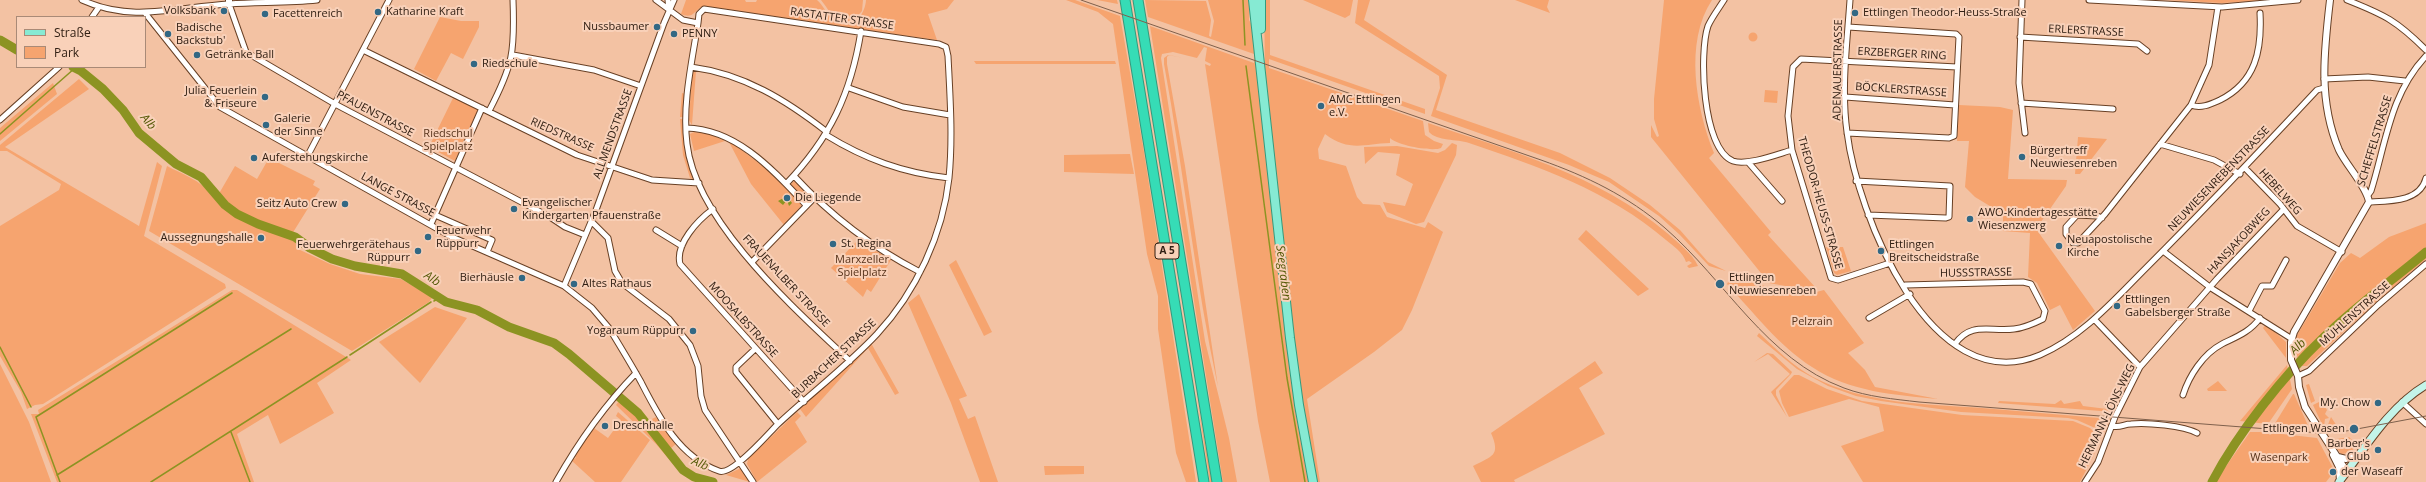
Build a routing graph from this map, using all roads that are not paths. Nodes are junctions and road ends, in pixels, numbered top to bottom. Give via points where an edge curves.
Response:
1 (82, 0) edge
2 (317, 0) edge
3 (389, 0) edge
4 (513, 0) edge
5 (656, 0) edge
6 (668, 0) edge
7 (674, 0) edge
8 (1125, 0) edge
9 (1138, 0) edge
10 (1253, 0) edge
11 (1260, 0) edge
12 (1724, 0) edge
13 (1850, 0) edge
14 (2022, 0) edge
15 (2089, 0) edge
16 (2298, 0) edge
17 (2330, 0) edge
18 (2347, 0) edge
19 (229, 2) edge
20 (99, 7) junction
21 (2218, 7) junction
22 (669, 10) junction
23 (145, 13) junction
24 (2260, 13) dead end
25 (93, 16) edge
26 (698, 23) junction
27 (1848, 27) junction
28 (861, 31) junction
29 (1956, 34) joint
30 (2020, 37) junction
31 (946, 47) joint
32 (363, 50) junction
33 (1260, 50) junction
34 (2426, 50) edge
35 (2147, 51) dead end
36 (513, 55) junction
37 (2426, 56) edge
38 (1846, 61) junction
39 (691, 67) junction
40 (1957, 67) junction
41 (58, 68) edge
42 (2324, 79) junction
43 (2405, 81) junction
44 (641, 86) junction
45 (849, 88) junction
46 (2324, 88) junction
47 (1845, 97) junction
48 (2021, 103) junction
49 (335, 104) junction
50 (1955, 105) junction
51 (2191, 105) junction
52 (482, 108) junction
53 (2113, 109) dead end
54 (489, 111) junction
55 (950, 115) junction
56 (0, 120) edge
57 (686, 128) junction
58 (1847, 133) junction
59 (827, 134) junction
60 (2025, 134) dead end
61 (2160, 144) junction
62 (1792, 150) junction
63 (307, 157) junction
64 (1748, 162) junction
65 (612, 166) junction
66 (455, 168) junction
67 (2245, 168) junction
68 (2240, 174) junction
69 (794, 176) junction
70 (949, 178) junction
71 (2426, 178) edge
72 (1856, 181) junction
73 (699, 183) junction
74 (786, 184) junction
75 (2425, 184) edge
76 (2368, 195) junction
77 (814, 198) junction
78 (1782, 201) dead end
79 (2369, 202) junction
80 (806, 205) junction
81 (713, 209) junction
82 (2283, 210) junction
83 (435, 215) junction
84 (1868, 215) junction
85 (2102, 218) junction
86 (591, 221) junction
87 (431, 224) junction
88 (656, 230) dead end
89 (585, 235) junction
90 (682, 246) junction
91 (2163, 251) junction
92 (487, 252) junction
93 (2342, 252) junction
94 (2286, 260) dead end
95 (752, 262) junction
96 (1890, 263) junction
97 (2426, 264) edge
98 (920, 272) junction
99 (1904, 285) junction
100 (564, 286) junction
101 (2211, 288) junction
102 (1910, 294) junction
103 (2249, 311) junction
104 (1869, 318) dead end
105 (2260, 318) junction
106 (2094, 319) junction
107 (2292, 339) junction
108 (1955, 344) junction
109 (755, 349) junction
110 (850, 361) junction
111 (2140, 367) junction
112 (636, 373) junction
113 (2297, 374) junction
114 (2426, 385) edge
115 (2183, 396) dead end
116 (804, 402) junction
117 (2402, 402) junction
118 (778, 424) junction
119 (2426, 424) edge
120 (2112, 426) junction
121 (2197, 433) dead end
122 (2330, 448) junction
123 (2360, 454) junction
124 (2338, 457) junction
125 (740, 460) junction
126 (2346, 472) junction
127 (2340, 481) edge
128 (556, 482) edge
129 (753, 482) edge
130 (1204, 482) edge
131 (1217, 482) edge
132 (1314, 482) edge
133 (2086, 482) edge

1 - 20 street
2 - 19 street
3 - 32 street
4 - 36 street
5 - 22 street
6 - 22 street, ALLMENDSTRASSE
7 - 22 street, ALLMENDSTRASSE
8 - 130 highway, A 5
9 - 131 highway, A 5
10 - 33 main road
11 - 33 main road
12 - 64 street via 1708,27 1704,60 1706,105 1720,148 1734,162
13 - 27 street, ADENAUERSTRASSE
14 - 30 street
15 - 21 street
16 - 21 street
17 - 42 street
18 - 34 street via 2385,15
19 - 23 street
19 - 49 street, PFAUENSTRASSE via 244,51
20 - 23 street via 124,13
20 - 25 street
21 - 51 street via 2209,66
22 - 26 street via 683,20
22 - 44 street, ALLMENDSTRASSE
23 - 63 street, LANGE STRASSE via 217,105
24 - 51 street via 2259,53 2245,82 2215,102 2196,107
26 - 28 street, RASTATTER STRASSE via 699,14 704,9
26 - 39 street, FRAUENALBER STRASSE
27 - 29 street, ERZBERGER RING
27 - 38 street, ADENAUERSTRASSE
28 - 31 street, RASTATTER STRASSE
28 - 45 street
29 - 40 street, BÖCKLERSTRASSE via 1959,37
30 - 35 street, ERLERSTRASSE via 2138,44
30 - 48 street via 2018,63
31 - 55 street, BURBACHER STRASSE
32 - 49 street
32 - 52 street
33 - 132 main road via 1289,332 1300,411
36 - 44 street via 594,70
36 - 54 street via 505,81
37 - 43 street, SCHEFFELSTRASSE
38 - 40 street, ERZBERGER RING
38 - 47 street, ADENAUERSTRASSE
38 - 62 street, THEODOR-HEUSS-STRASSE via 1801,58 1793,67 1788,116
39 - 57 street, FRAUENALBER STRASSE
39 - 59 street via 723,73 760,88 795,108
40 - 50 street, BÖCKLERSTRASSE
41 - 56 street
42 - 43 street via 2368,77
42 - 46 street
43 - 76 street, SCHEFFELSTRASSE via 2394,108
44 - 65 street, ALLMENDSTRASSE
45 - 55 street via 903,107
45 - 59 street
46 - 67 street, NEUWIESENREBENSTRASSE via 2317,90
46 - 76 street via 2326,110 2339,150
47 - 50 street, BÖCKLERSTRASSE
47 - 58 street, ADENAUERSTRASSE
48 - 53 street
48 - 60 street
49 - 63 street
49 - 66 street, PFAUENSTRASSE
50 - 58 street, BÖCKLERSTRASSE via 1954,136 1949,138
51 - 61 street
52 - 54 street, RIEDSTRASSE
52 - 66 street
54 - 65 street, RIEDSTRASSE via 565,150
55 - 70 street, BURBACHER STRASSE
57 - 73 street, FRAUENALBER STRASSE via 689,155
57 - 74 street via 711,130 729,138 759,159
58 - 72 street, ADENAUERSTRASSE
59 - 69 street
59 - 70 street via 851,150 883,164 916,174
61 - 68 street via 2214,160
61 - 85 street
62 - 64 street
62 - 96 street, THEODOR-HEUSS-STRASSE via 1831,278 1834,280
63 - 87 street, LANGE STRASSE
64 - 78 street
65 - 73 street, RIEDSTRASSE via 652,180
65 - 86 street, ALLMENDSTRASSE
66 - 83 street
66 - 89 street, PFAUENSTRASSE via 565,227
67 - 68 street, NEUWIESENREBENSTRASSE
67 - 82 street, HEBELWEG
68 - 91 street, NEUWIESENREBENSTRASSE
69 - 74 street
69 - 77 street
70 - 98 street, BURBACHER STRASSE via 941,217
71 - 75 street
72 - 84 street, ADENAUERSTRASSE
72 - 84 street via 1950,186 1949,217
73 - 81 street, FRAUENALBER STRASSE
74 - 80 street
75 - 79 street via 2408,197
76 - 79 street, SCHEFFELSTRASSE
77 - 80 street
77 - 98 street via 858,236
79 - 93 street, SCHEFFELSTRASSE
80 - 95 street
81 - 90 street via 705,215
81 - 95 street, FRAUENALBER STRASSE
82 - 93 street, HEBELWEG via 2297,226
82 - 101 street, HANSJAKOBWEG via 2216,279
83 - 87 street
83 - 92 street via 492,240
84 - 96 street, ADENAUERSTRASSE
85 - 85 street via 2080,214 2064,230 2075,244
86 - 89 street, ALLMENDSTRASSE
86 - 125 street via 608,238 615,271 622,284 669,319 690,345 698,366 705,410
87 - 92 street, LANGE STRASSE
88 - 90 street
89 - 100 street, ALLMENDSTRASSE
90 - 109 street, MOOSALBSTRASSE via 679,256 682,267
91 - 101 street
91 - 106 street, NEUWIESENREBENSTRASSE
92 - 100 street, LANGE STRASSE
93 - 107 street, SCHEFFELSTRASSE
94 - 103 street via 2272,286 2262,286
95 - 110 street, FRAUENALBER STRASSE
96 - 99 street, ADENAUERSTRASSE
97 - 113 street, MÜHLENSTRASSE via 2378,305 2309,371
98 - 110 street, BURBACHER STRASSE via 896,311
99 - 102 street, ADENAUERSTRASSE
99 - 108 street, HUSSSTRASSE via 2028,282 2039,297 2045,312 2043,319 2016,329 1975,329 1962,335
100 - 112 street, LANGE STRASSE via 602,318
101 - 103 street
101 - 111 street, HERMANN-LÖNS-WEG
102 - 104 street
102 - 108 street, ADENAUERSTRASSE via 1943,336
103 - 105 street
105 - 107 street
105 - 115 street via 2240,335 2220,345 2198,365
106 - 108 street, ADENAUERSTRASSE via 2055,348 2020,361 1989,360 1971,354
106 - 111 street
107 - 113 street via 2292,361
109 - 116 street, MOOSALBSTRASSE
109 - 118 street via 736,367 736,372
110 - 116 street, BURBACHER STRASSE
111 - 120 street, HERMANN-LÖNS-WEG
112 - 125 street, LANGE STRASSE via 661,422 693,455 704,464 722,472 731,470
112 - 128 street via 621,388 572,455
113 - 122 street via 2308,413
114 - 117 main road
116 - 118 street, BURBACHER STRASSE
117 - 119 street
117 - 123 main road
118 - 125 street, BURBACHER STRASSE
120 - 121 street via 2131,424 2187,428
120 - 133 street, HERMANN-LÖNS-WEG via 2098,462
122 - 124 street
122 - 127 street via 2338,467
123 - 124 street via 2346,459
123 - 126 main road
124 - 126 street
125 - 129 street
126 - 127 main road

